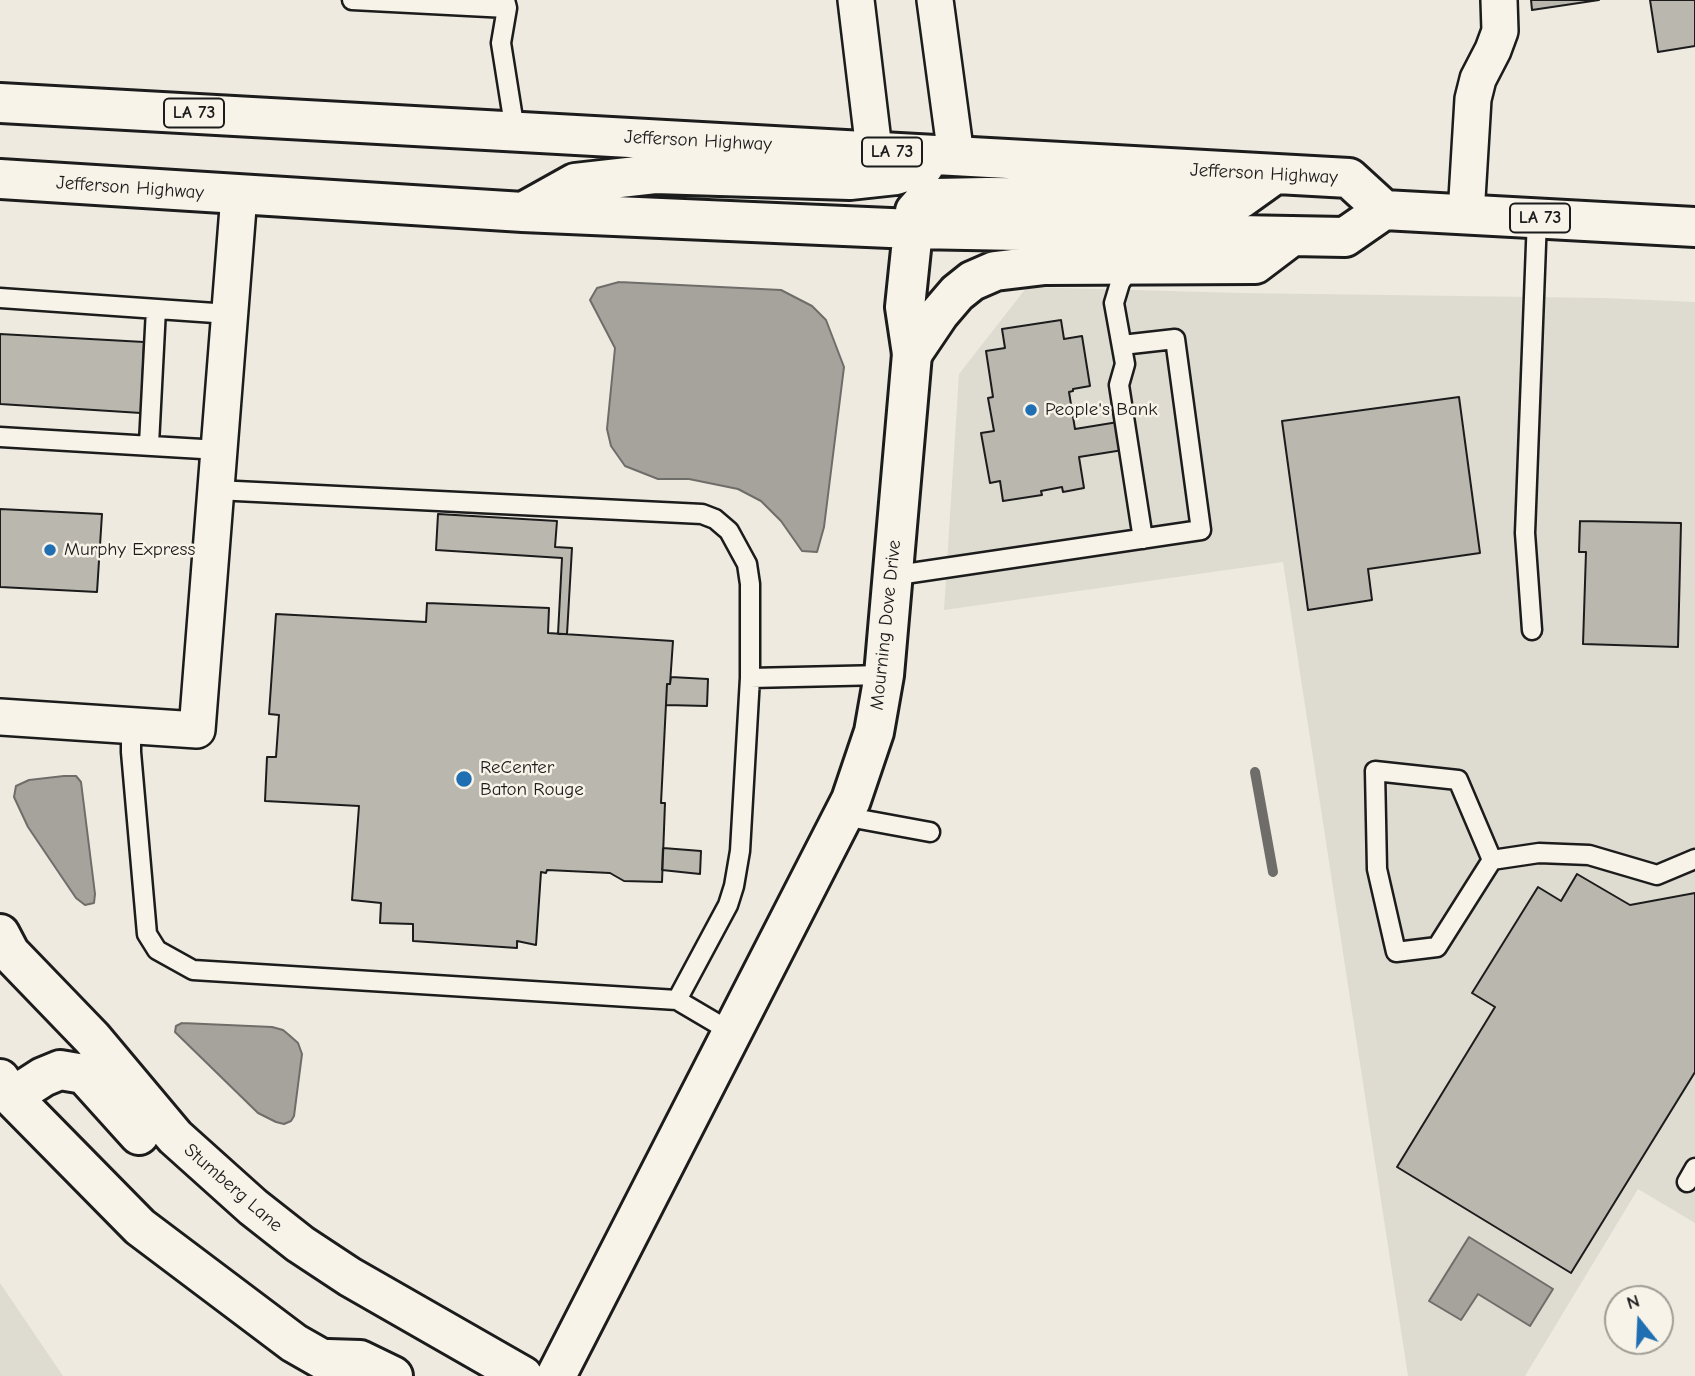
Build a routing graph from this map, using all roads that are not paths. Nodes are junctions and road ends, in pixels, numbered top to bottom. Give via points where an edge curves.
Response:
1 (352, 0) edge
2 (856, 0) edge
3 (935, 0) edge
4 (1499, 0) edge
5 (506, 4) edge
6 (0, 103) edge
7 (515, 131) junction
8 (874, 150) junction
9 (956, 156) junction
10 (1275, 174) junction
11 (0, 179) edge
12 (239, 195) junction
13 (1384, 210) junction
14 (523, 212) junction
15 (1466, 215) junction
16 (1537, 218) junction
17 (1695, 227) edge
18 (913, 229) junction
19 (1292, 236) junction
20 (1133, 264) junction
21 (0, 298) edge
22 (156, 309) junction
23 (229, 314) junction
24 (1122, 345) junction
25 (912, 354) junction
26 (0, 437) edge
27 (149, 444) junction
28 (219, 450) junction
29 (216, 490) junction
30 (1143, 540) junction
31 (891, 576) junction
32 (1532, 629) dead end
33 (884, 675) junction
34 (750, 678) junction
35 (0, 717) edge
36 (131, 725) junction
37 (843, 816) junction
38 (930, 832) dead end
39 (1695, 859) edge
40 (1492, 860) junction
41 (0, 933) edge
42 (677, 1000) junction
43 (733, 1033) junction
44 (6, 1088) edge
45 (175, 1137) junction
46 (481, 1366) edge
47 (338, 1367) edge
48 (393, 1376) edge
49 (523, 1376) edge
50 (556, 1376) edge

1 - 5 lane
2 - 8 street
3 - 9 street
4 - 15 street via 1500,31 1473,99
5 - 7 lane via 501,43
6 - 7 main road, Jefferson Highway / LA 73
7 - 8 main road, Jefferson Highway / LA 73
8 - 9 main road, Jefferson Highway / LA 73
9 - 10 main road, Jefferson Highway / LA 73
9 - 14 main road via 896,175 850,180 655,174 575,183
10 - 13 main road, Jefferson Highway / LA 73 via 1349,178
10 - 18 main road via 1240,199 935,198 915,211
11 - 12 main road, Jefferson Highway
12 - 14 main road, Jefferson Highway
12 - 23 street
13 - 15 main road, LA 73
13 - 19 main road, Jefferson Highway via 1345,237
14 - 18 main road, Jefferson Highway
15 - 16 main road, LA 73
16 - 17 main road, LA 73
16 - 32 lane via 1525,533
18 - 19 main road, Jefferson Highway
18 - 25 main road via 905,307
19 - 20 main road via 1255,264
20 - 24 lane via 1114,303
20 - 25 main road via 995,271 957,293
21 - 22 lane
22 - 23 lane
22 - 27 lane
23 - 28 street
24 - 30 lane via 1125,364 1119,385
24 - 30 lane via 1175,339 1201,530
25 - 31 main road, Mourning Dove Drive
26 - 27 lane
27 - 28 lane
28 - 29 street
29 - 34 lane via 702,514 729,531 747,564
29 - 36 street via 197,730
30 - 31 lane
31 - 33 main road, Mourning Dove Drive
33 - 34 lane
33 - 37 main road, Mourning Dove Drive via 873,732
34 - 42 lane via 734,886 729,905
35 - 36 street
36 - 42 lane via 147,934 157,950 193,970
37 - 38 lane
37 - 43 main road, Mourning Dove Drive
39 - 40 lane via 1657,875 1589,856 1539,852
40 - 40 lane via 1458,780 1376,771 1377,869 1396,952 1437,947
41 - 45 main road, Stumberg Lane via 10,954 92,1038
42 - 43 lane
43 - 50 main road, Mourning Dove Drive
44 - 45 main road via 60,1070 84,1074 140,1137
44 - 47 main road via 140,1227 294,1343
45 - 46 main road, Stumberg Lane via 300,1244
46 - 49 main road, Stumberg Lane
47 - 48 main road via 360,1360

